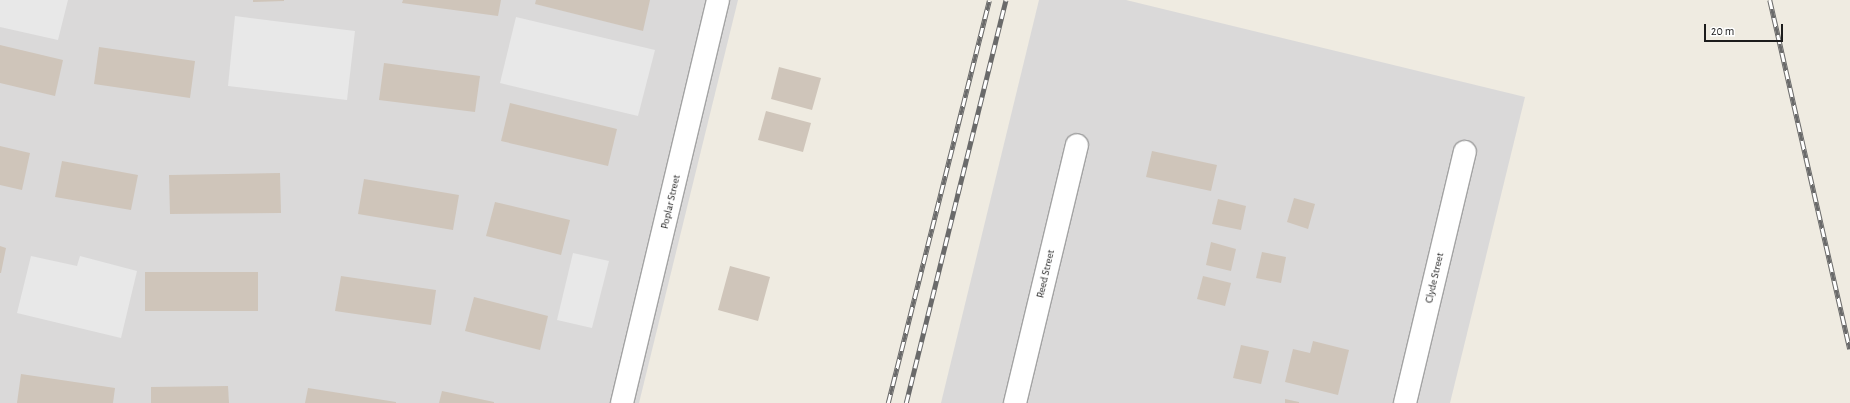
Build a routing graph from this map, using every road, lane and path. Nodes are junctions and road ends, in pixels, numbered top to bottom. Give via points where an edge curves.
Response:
1 (718, 0) edge
2 (1077, 145) dead end
3 (1465, 152) dead end
4 (622, 403) edge
5 (1015, 403) edge
6 (1405, 403) edge

1 - 4 street, Poplar Street
2 - 5 street, Reed Street
3 - 6 street, Clyde Street

